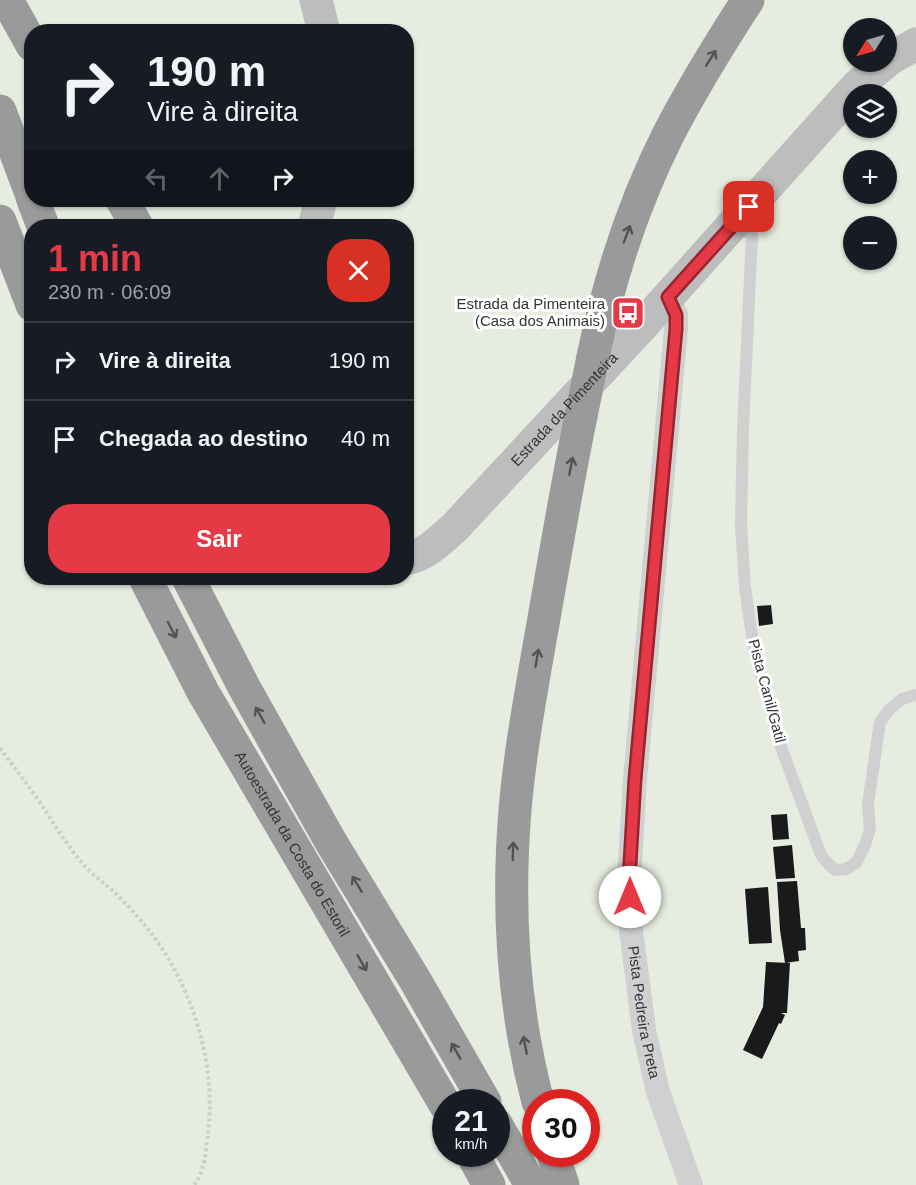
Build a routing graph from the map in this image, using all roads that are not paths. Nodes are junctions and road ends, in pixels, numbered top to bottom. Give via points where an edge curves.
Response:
1 (7, 0) edge
2 (316, 0) edge
3 (748, 0) edge
4 (322, 24) edge
5 (24, 31) edge
6 (916, 44) edge
7 (897, 55) edge
8 (873, 72) edge
9 (0, 111) edge
10 (24, 176) edge
11 (0, 221) edge
12 (736, 222) junction
13 (24, 284) edge
14 (668, 297) junction
15 (414, 556) edge
16 (150, 585) edge
17 (192, 585) edge
18 (916, 695) edge
19 (435, 1089) edge
20 (478, 1089) edge
21 (535, 1089) edge
22 (510, 1148) edge
23 (479, 1167) edge
24 (557, 1167) edge
25 (489, 1185) edge
26 (531, 1185) edge
27 (563, 1185) edge
28 (691, 1185) edge

1 - 5 highway
2 - 4 main road
21 -> 3 highway, bridge via 522,1030 514,965 511,882 521,760 566,492 605,301 620,251 668,135
6 - 7 main road, Estrada da Pimenteira
8 - 12 main road, Estrada da Pimenteira
9 - 10 highway
11 - 13 highway
12 - 14 main road, Estrada da Pimenteira
12 - 18 lane, Pista Canil/Gatil via 752,236 741,525 753,651 781,747 821,855 836,870 856,863 870,829 868,804 880,723 902,699
14 - 15 main road, Estrada da Pimenteira via 456,526 436,545
14 - 28 street, Pista Pedreira Preta via 676,315 676,329 629,880 644,1030 658,1092
16 -> 19 highway, Autoestrada da Costa do Estoril via 203,692
20 -> 17 highway via 331,842
22 - 26 highway
23 - 25 highway
24 - 27 highway

